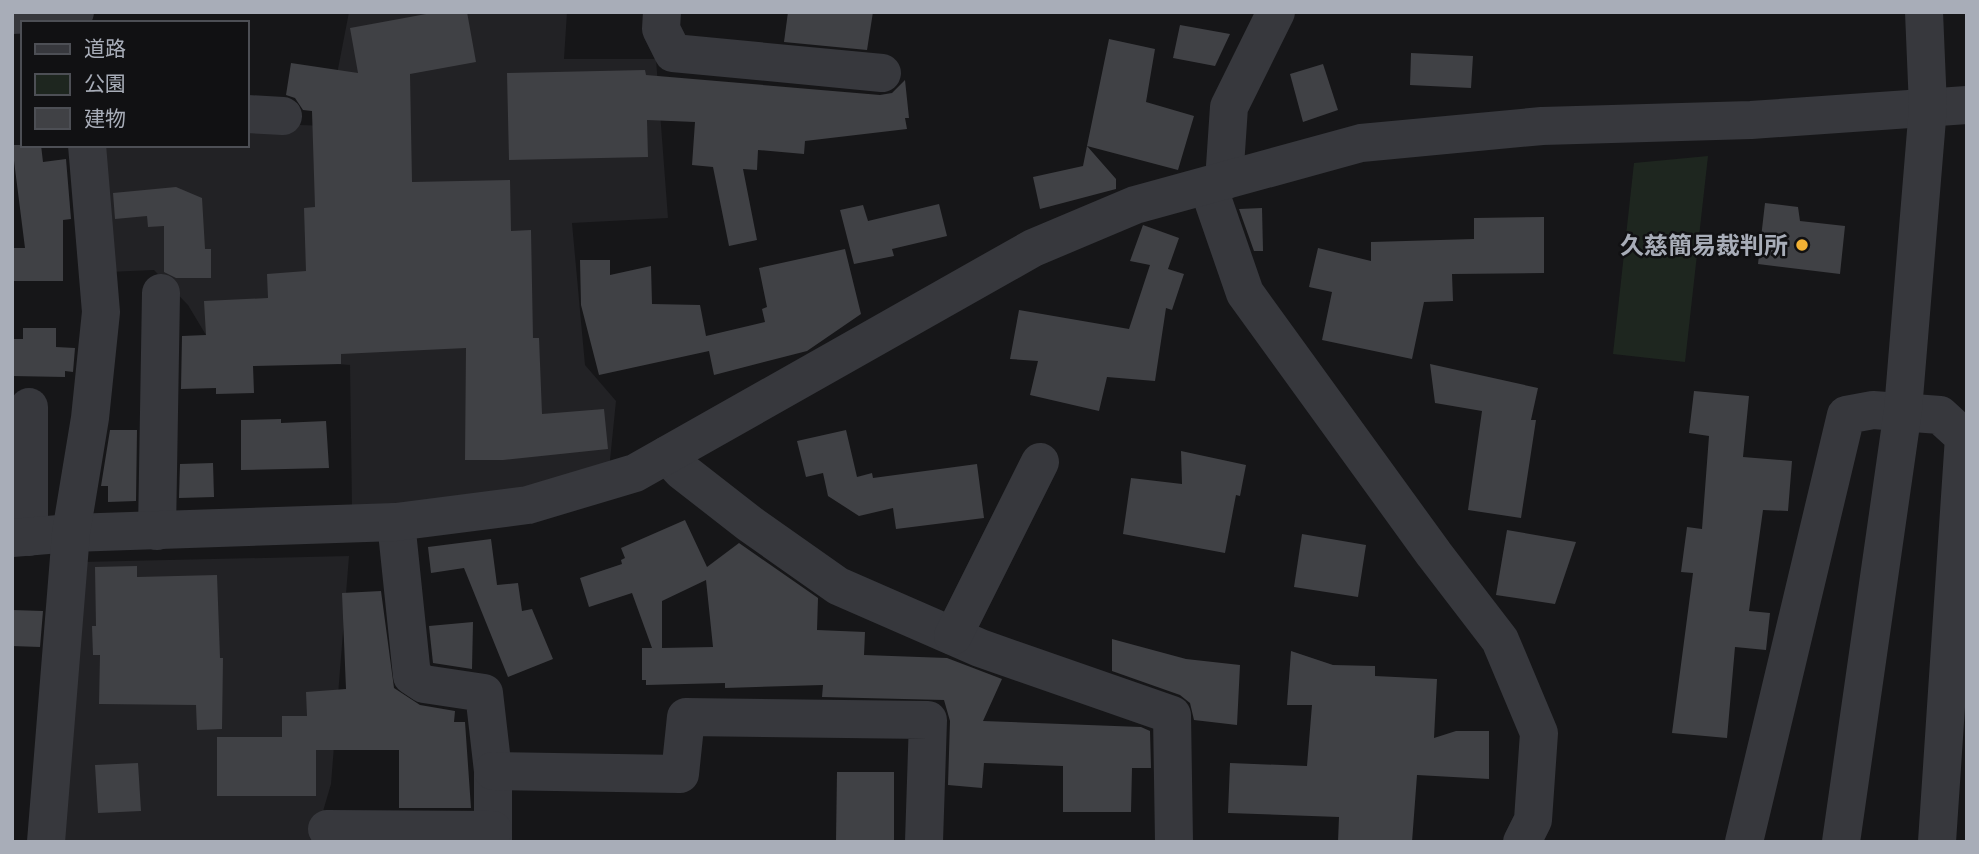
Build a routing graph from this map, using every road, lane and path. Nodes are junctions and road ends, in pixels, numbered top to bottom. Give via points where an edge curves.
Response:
1 (75, 12) edge
2 (662, 12) edge
3 (1276, 12) edge
4 (1924, 12) edge
5 (12, 15) edge
6 (882, 73) dead end
7 (1967, 105) edge
8 (1928, 107) junction
9 (87, 147) edge
10 (1216, 183) junction
11 (161, 293) dead end
12 (29, 407) dead end
13 (1901, 424) junction
14 (667, 455) junction
15 (1040, 462) dead end
16 (396, 523) junction
17 (157, 531) junction
18 (71, 533) junction
19 (20, 538) edge
20 (953, 636) junction
21 (493, 771) junction
22 (327, 829) dead end
23 (493, 836) edge
24 (46, 842) edge
25 (924, 842) edge
26 (1174, 842) edge
27 (1522, 842) edge
28 (1744, 842) edge
29 (1841, 842) edge
30 (1937, 842) edge

1 - 5 street
2 - 6 street via 662,29 673,53
3 - 10 street via 1229,107
4 - 8 street
7 - 8 street
8 - 10 street via 1751,120 1542,126 1361,143
8 - 13 street
9 - 18 street via 101,312
10 - 14 street via 1135,205 1033,248
10 - 27 street via 1245,293 1500,640 1539,733 1532,820
11 - 17 street
12 - 19 street
13 - 28 street via 1873,410 1846,415
13 - 29 street
13 - 30 street via 1940,415 1964,437
14 - 16 street via 635,473 528,505
14 - 20 street via 750,524 838,586
15 - 20 street
16 - 17 street
16 - 21 street via 412,676 424,684 484,693
17 - 18 street
18 - 19 street
18 - 24 street
20 - 26 street via 1172,715
21 - 23 street
21 - 25 street via 680,775 686,717 929,720
22 - 23 street

